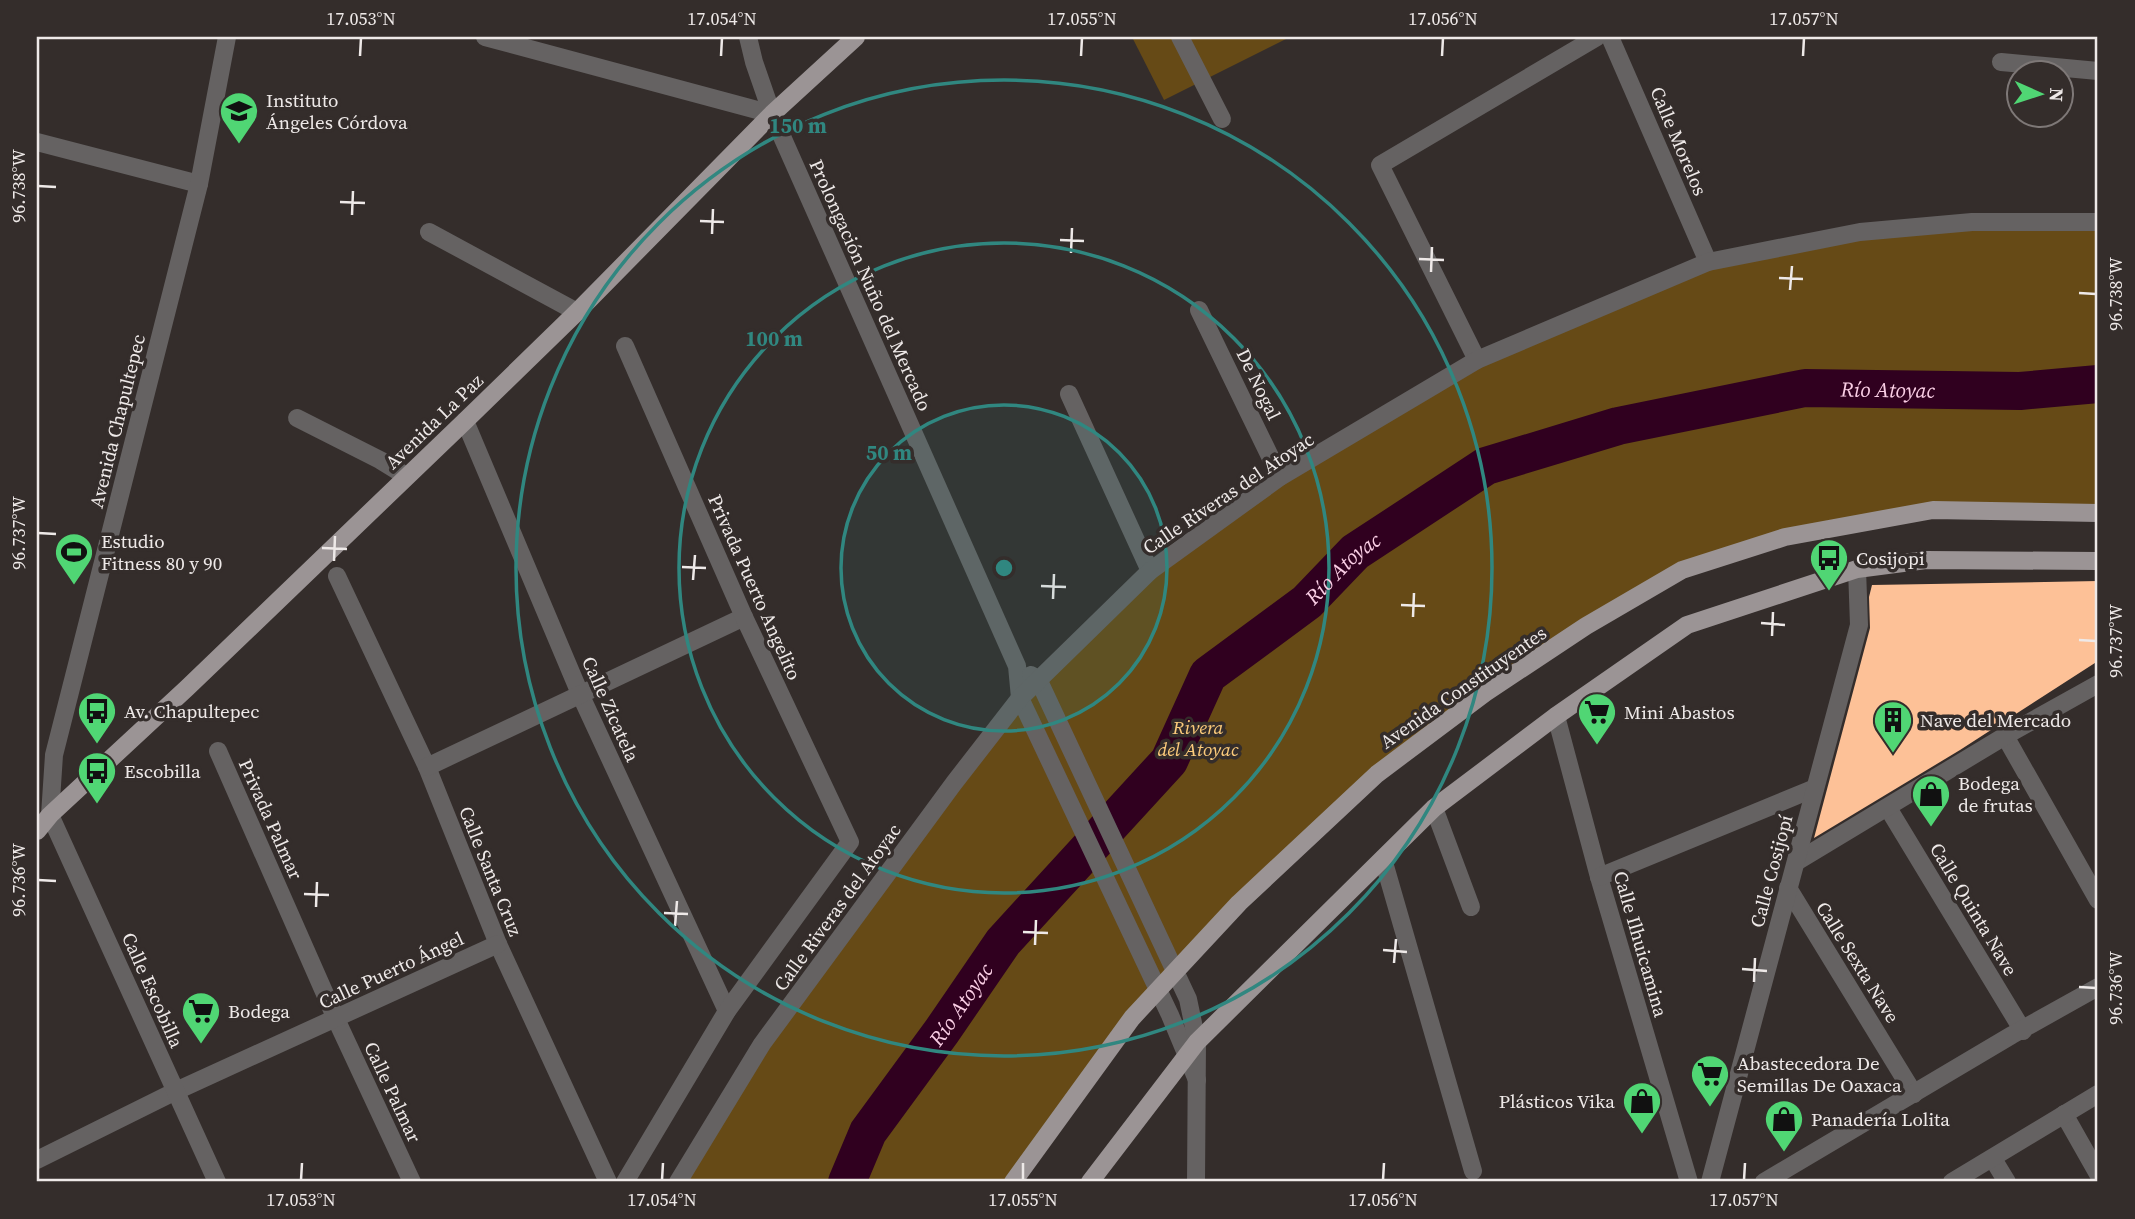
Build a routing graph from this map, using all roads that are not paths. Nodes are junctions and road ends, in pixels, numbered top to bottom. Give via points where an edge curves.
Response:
1 (227, 37) edge
2 (485, 37) edge
3 (748, 37) edge
4 (856, 37) edge
5 (1180, 37) edge
6 (1597, 37) edge
7 (1610, 37) edge
8 (2001, 62) dead end
9 (2098, 71) edge
10 (772, 114) junction
11 (1222, 119) dead end
12 (37, 142) edge
13 (199, 184) junction
14 (2098, 222) edge
15 (429, 232) dead end
16 (1708, 262) junction
17 (1199, 310) dead end
18 (577, 312) junction
19 (625, 346) dead end
20 (1477, 360) junction
21 (1069, 394) dead end
22 (297, 418) dead end
23 (465, 421) junction
24 (407, 476) junction
25 (1280, 477) junction
26 (2098, 513) edge
27 (2098, 561) edge
28 (1857, 569) junction
29 (1150, 571) junction
30 (337, 576) dead end
31 (744, 617) junction
32 (1017, 666) junction
33 (1039, 681) junction
34 (2098, 684) edge
35 (581, 696) junction
36 (1020, 698) junction
37 (1556, 716) junction
38 (2005, 736) junction
39 (218, 751) dead end
40 (427, 767) junction
41 (1815, 788) junction
42 (1434, 808) junction
43 (1888, 808) junction
44 (51, 815) junction
45 (37, 831) edge
46 (1383, 859) junction
47 (1796, 862) junction
48 (1599, 877) junction
49 (1788, 888) junction
50 (2098, 900) edge
51 (1471, 907) dead end
52 (498, 944) junction
53 (2098, 988) edge
54 (727, 1011) junction
55 (336, 1019) junction
56 (2023, 1031) junction
57 (1192, 1048) junction
58 (176, 1091) junction
59 (1914, 1094) junction
60 (2098, 1094) edge
61 (2064, 1114) junction
62 (1993, 1159) junction
63 (37, 1160) edge
64 (1473, 1171) dead end
65 (2098, 1174) edge
66 (1771, 1180) edge
67 (217, 1182) edge
68 (412, 1182) edge
69 (608, 1182) edge
70 (625, 1182) edge
71 (678, 1182) edge
72 (1013, 1182) edge
73 (1090, 1182) edge
74 (1196, 1182) edge
75 (1689, 1182) edge
76 (1710, 1182) edge
77 (1952, 1182) edge
78 (2007, 1182) edge

1 - 13 street, Avenida Chapultepec
2 - 10 street
3 - 10 street, Prolongación Nuño del Mercado
4 - 10 main road, Avenida La Paz
5 - 11 street
6 - 20 street via 1380,165
7 - 16 street, Calle Morelos
8 - 9 street
10 - 18 main road, Avenida La Paz
10 - 32 street, Prolongación Nuño del Mercado
12 - 13 street
13 - 44 street, Avenida Chapultepec via 54,755
14 - 16 street, Calle Riveras del Atoyac via 1972,222 1860,232
15 - 18 street
16 - 20 street, Calle Riveras del Atoyac
17 - 25 street, De Nogal
18 - 23 main road, Avenida La Paz
19 - 31 street, Privada Puerto Angelito
20 - 25 street, Calle Riveras del Atoyac
21 - 29 street
22 - 24 street
23 - 24 main road, Avenida La Paz
23 - 35 street, Calle Zicatela
24 - 44 main road, Avenida La Paz
25 - 29 street, Calle Riveras del Atoyac
26 - 72 main road, Avenida Constituyentes via 1933,510 1785,537 1682,570 1586,626 1485,693 1377,774 1239,903 1132,1018
27 - 28 main road via 1926,560
28 - 37 main road via 1687,625
28 - 41 street, Calle Cosijopí via 1859,625
29 - 33 street, Calle Riveras del Atoyac
30 - 40 street, Calle Santa Cruz
31 - 35 street
31 - 54 street, Privada Puerto Angelito via 850,842
32 - 33 street
32 - 36 street, Prolongación Nuño del Mercado
33 - 36 street, Calle Riveras del Atoyac
33 - 57 street via 1188,999
34 - 38 street
35 - 40 street
35 - 54 street, Calle Zicatela
36 - 57 street via 1170,1015
36 - 71 street, Calle Riveras del Atoyac via 762,1044
37 - 42 main road
37 - 48 street, Calle Ilhuicamina
38 - 43 street
38 - 50 street
39 - 55 street, Privada Palmar
40 - 52 street, Calle Santa Cruz
41 - 47 street, Calle Cosijopí
41 - 48 street
42 - 46 main road
42 - 51 street
43 - 47 street
43 - 56 street, Calle Quinta Nave
44 - 45 main road, Avenida La Paz
44 - 58 street, Calle Escobilla
46 - 57 main road
46 - 64 street
47 - 49 street, Calle Cosijopí
48 - 75 street, Calle Ilhuicamina
49 - 59 street, Calle Sexta Nave
49 - 76 street, Calle Cosijopí
52 - 55 street, Calle Puerto Ángel
52 - 69 street, Calle Santa Cruz
53 - 56 street
54 - 70 street
55 - 58 street, Calle Puerto Ángel
55 - 68 street, Calle Palmar
56 - 59 street
57 - 73 main road
57 - 74 street via 1197,1080
58 - 63 street, Calle Puerto Ángel
58 - 67 street, Calle Escobilla
59 - 66 street
60 - 61 street
61 - 62 street
61 - 65 street
62 - 77 street
62 - 78 street

